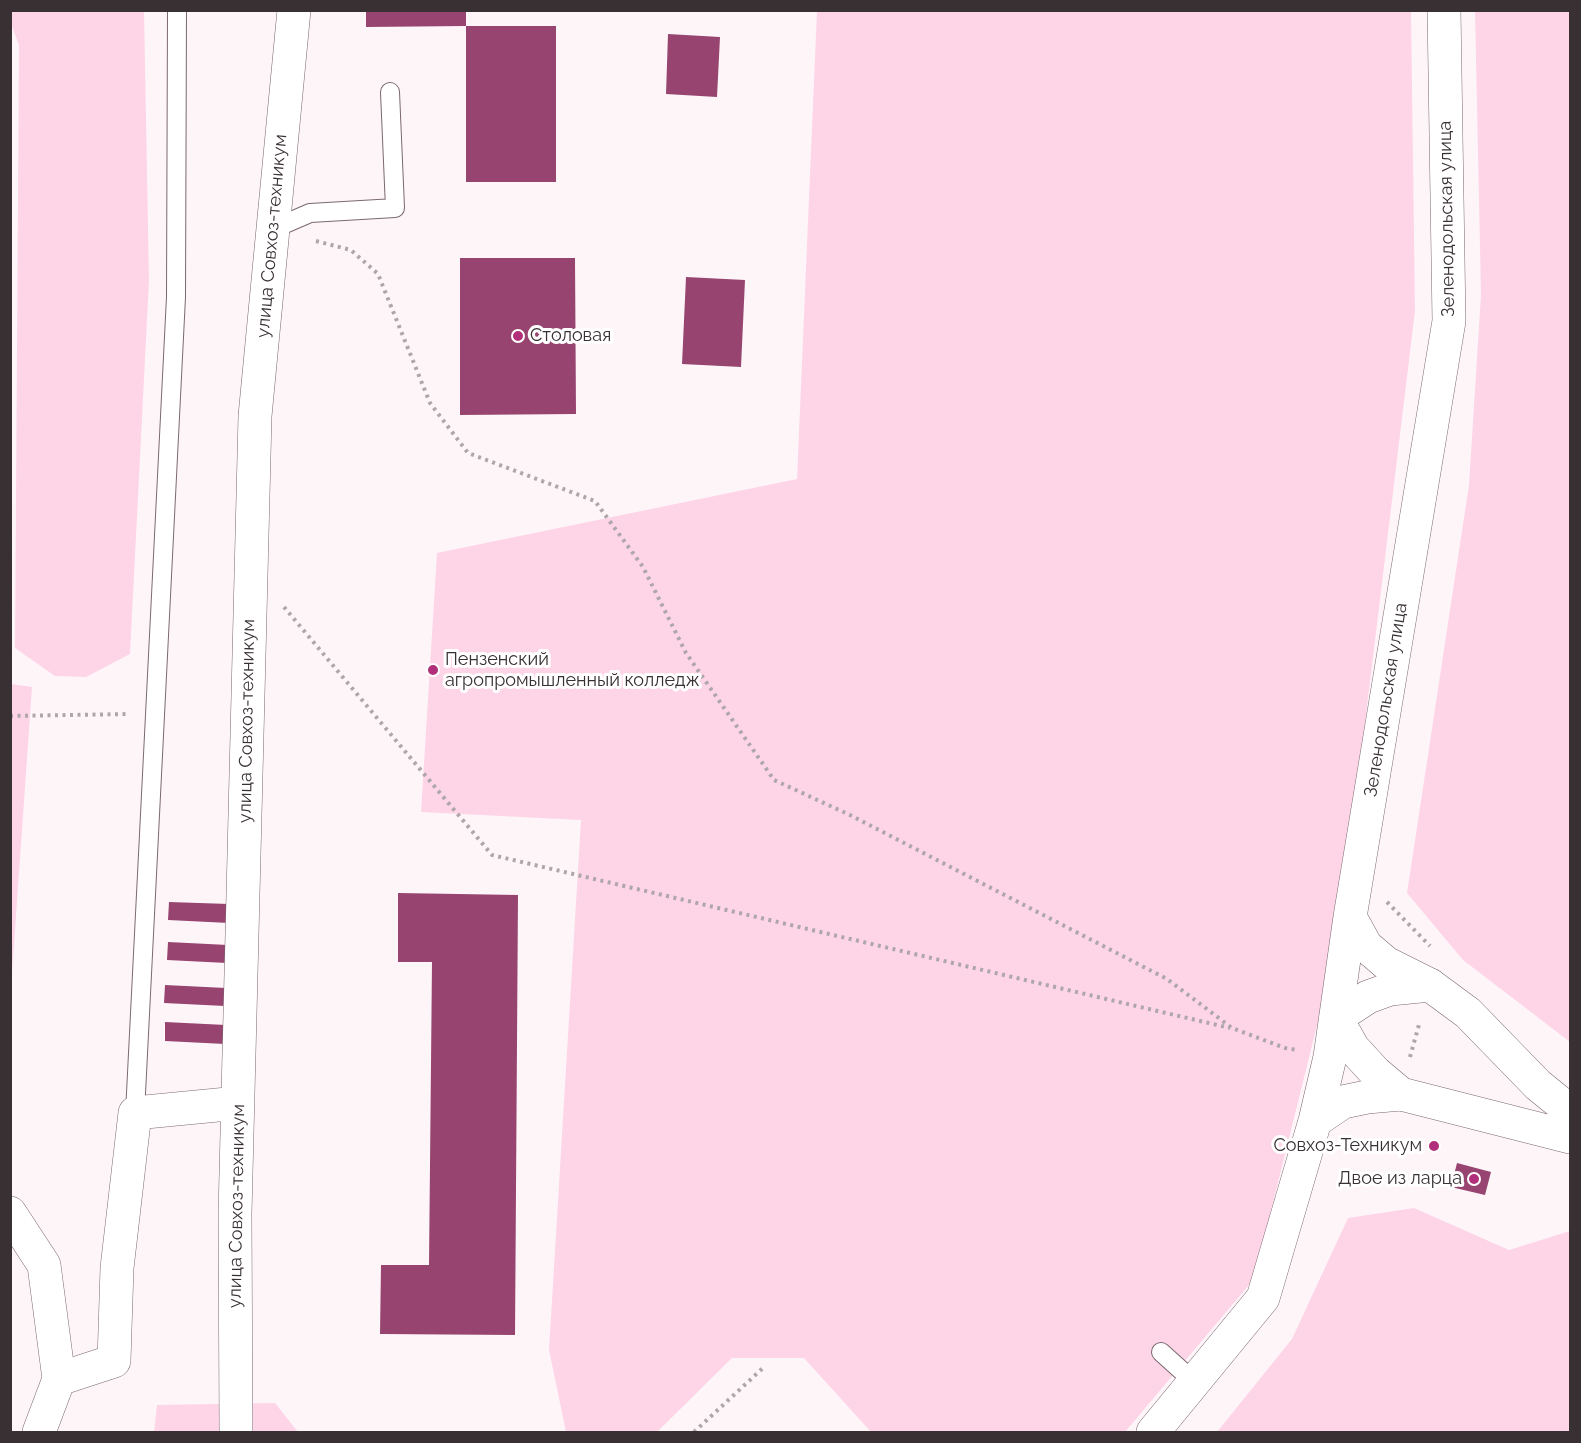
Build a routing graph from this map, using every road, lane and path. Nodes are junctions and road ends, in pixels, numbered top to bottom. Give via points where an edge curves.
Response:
1 (177, 10) edge
2 (294, 10) edge
3 (1444, 10) edge
4 (390, 93) dead end
5 (273, 229) junction
6 (251, 567) junction
7 (155, 714) junction
8 (10, 716) edge
9 (1350, 917) junction
10 (1426, 1000) junction
11 (1336, 1018) junction
12 (1232, 1028) junction
13 (1330, 1057) junction
14 (1409, 1061) dead end
15 (1401, 1094) junction
16 (238, 1103) junction
17 (1570, 1111) edge
18 (135, 1113) junction
19 (1314, 1121) junction
20 (1570, 1137) edge
21 (10, 1213) edge
22 (1161, 1352) dead end
23 (764, 1367) dead end
24 (59, 1378) junction
25 (1190, 1387) junction
26 (39, 1432) edge
27 (236, 1432) edge
28 (694, 1432) edge
29 (1153, 1432) edge

1 - 7 lane via 176,297
2 - 5 street, улица Совхоз-техникум
3 - 9 street, Зеленодольская улица via 1449,321
4 - 5 lane via 395,208 310,213
5 - 6 street, улица Совхоз-техникум via 255,416
5 - 12 path via 351,250 378,274 430,403 468,453 595,501 643,567 686,653 774,780 1167,980
6 - 12 path via 492,855
6 - 16 street, улица Совхоз-техникум
7 - 8 path
7 - 18 lane
9 - 10 street via 1366,946
9 - 11 street, Зеленодольская улица
10 - 11 street via 1390,989 1368,997
10 - 14 path
10 - 17 street via 1468,1013 1538,1085
11 - 13 street, Зеленодольская улица
11 - 15 street via 1353,1048
12 - 13 path via 1285,1048
13 - 19 street, Зеленодольская улица
15 - 19 street via 1343,1102
15 - 20 street
16 - 18 street
16 - 27 street, улица Совхоз-техникум
18 - 24 street via 117,1268 114,1361
19 - 25 street, Зеленодольская улица via 1263,1298
21 - 24 street via 44,1265
22 - 25 lane via 1192,1380
23 - 28 path
24 - 26 street
25 - 29 street, Зеленодольская улица

